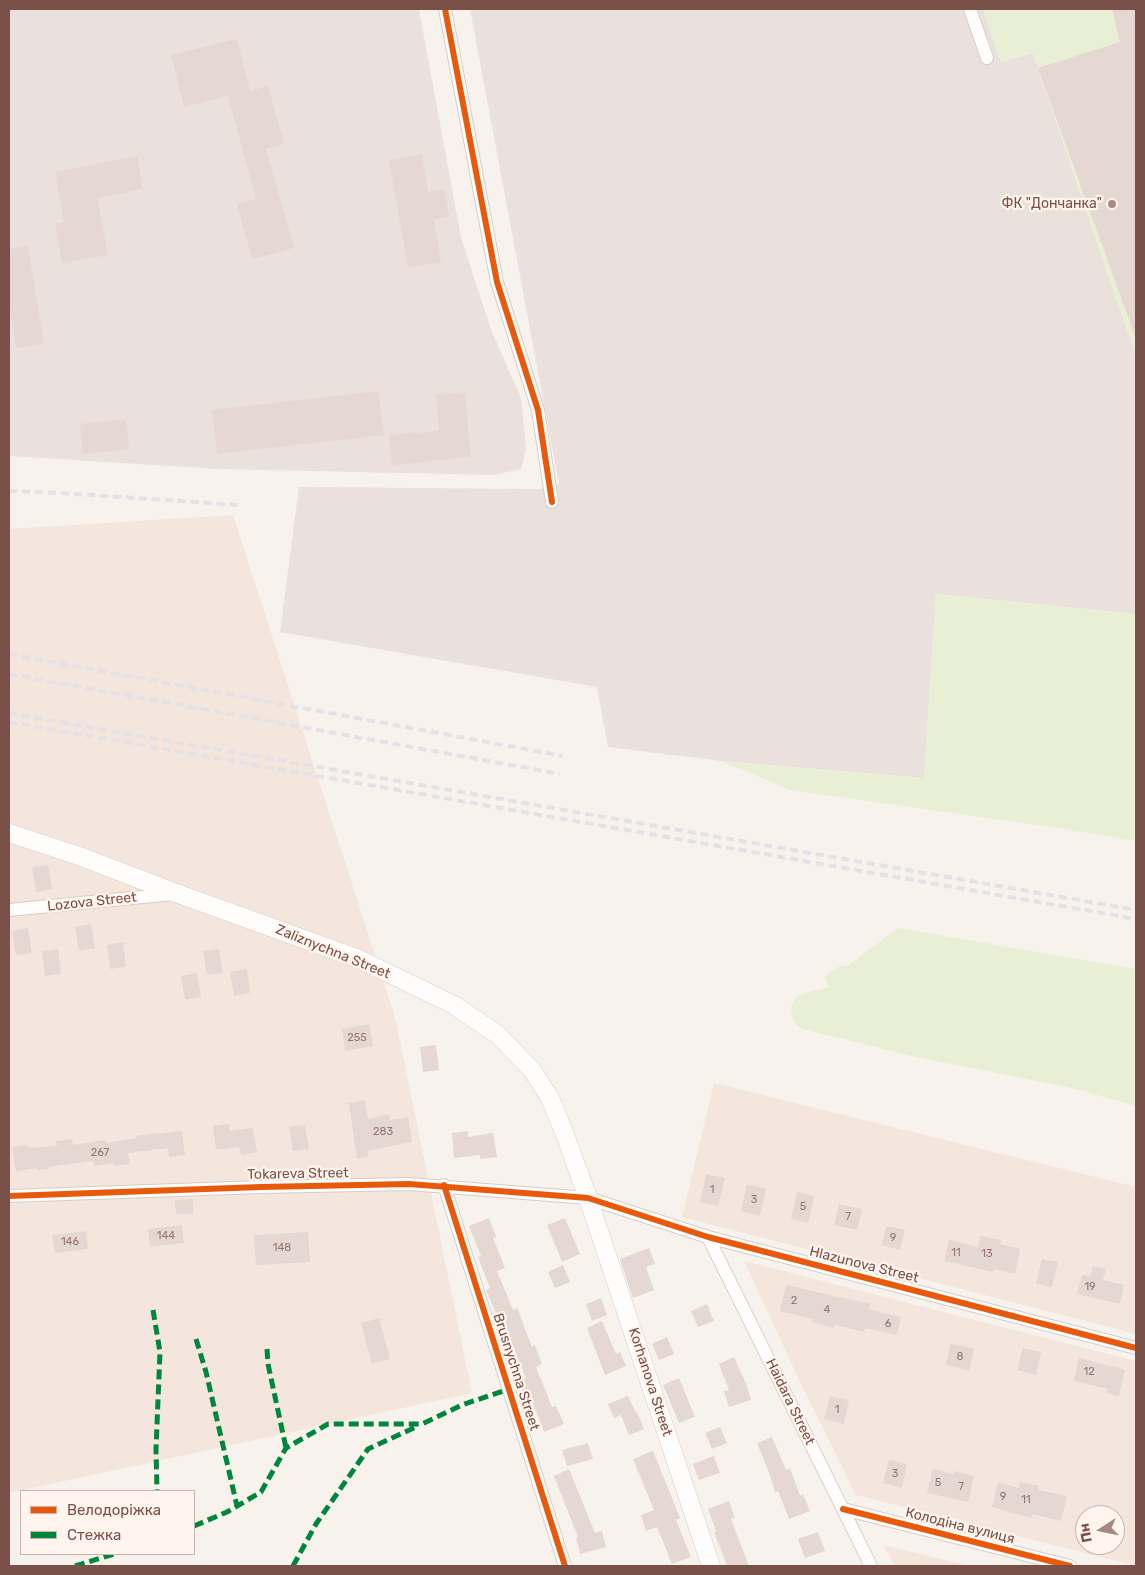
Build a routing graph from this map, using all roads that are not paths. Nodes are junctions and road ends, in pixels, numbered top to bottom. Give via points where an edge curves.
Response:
1 (445, 9) edge
2 (970, 9) edge
3 (987, 58) dead end
4 (552, 502) dead end
5 (9, 833) edge
6 (176, 893) junction
7 (9, 910) edge
8 (444, 1185) junction
9 (9, 1196) edge
10 (588, 1198) junction
11 (708, 1237) junction
12 (1136, 1348) edge
13 (843, 1509) junction
14 (565, 1566) edge
15 (711, 1566) edge
16 (871, 1566) edge
17 (1070, 1566) edge

1 - 4 street via 497,282 538,410
2 - 3 street
5 - 6 main road, Zaliznychna Street
6 - 7 street, Lozova Street
6 - 10 main road, Zaliznychna Street via 359,959 454,1004 498,1035 532,1070 550,1098
8 - 9 street, Tokareva Street via 261,1187
8 - 10 street, Tokareva Street
8 - 14 street, Brusnychna Street
10 - 11 street, Hlazunova Street
10 - 15 main road, Korhanova Street
11 - 12 street, Hlazunova Street
11 - 13 street, Haidara Street
13 - 16 street, Haidara Street
13 - 17 street, Колодіна вулиця

